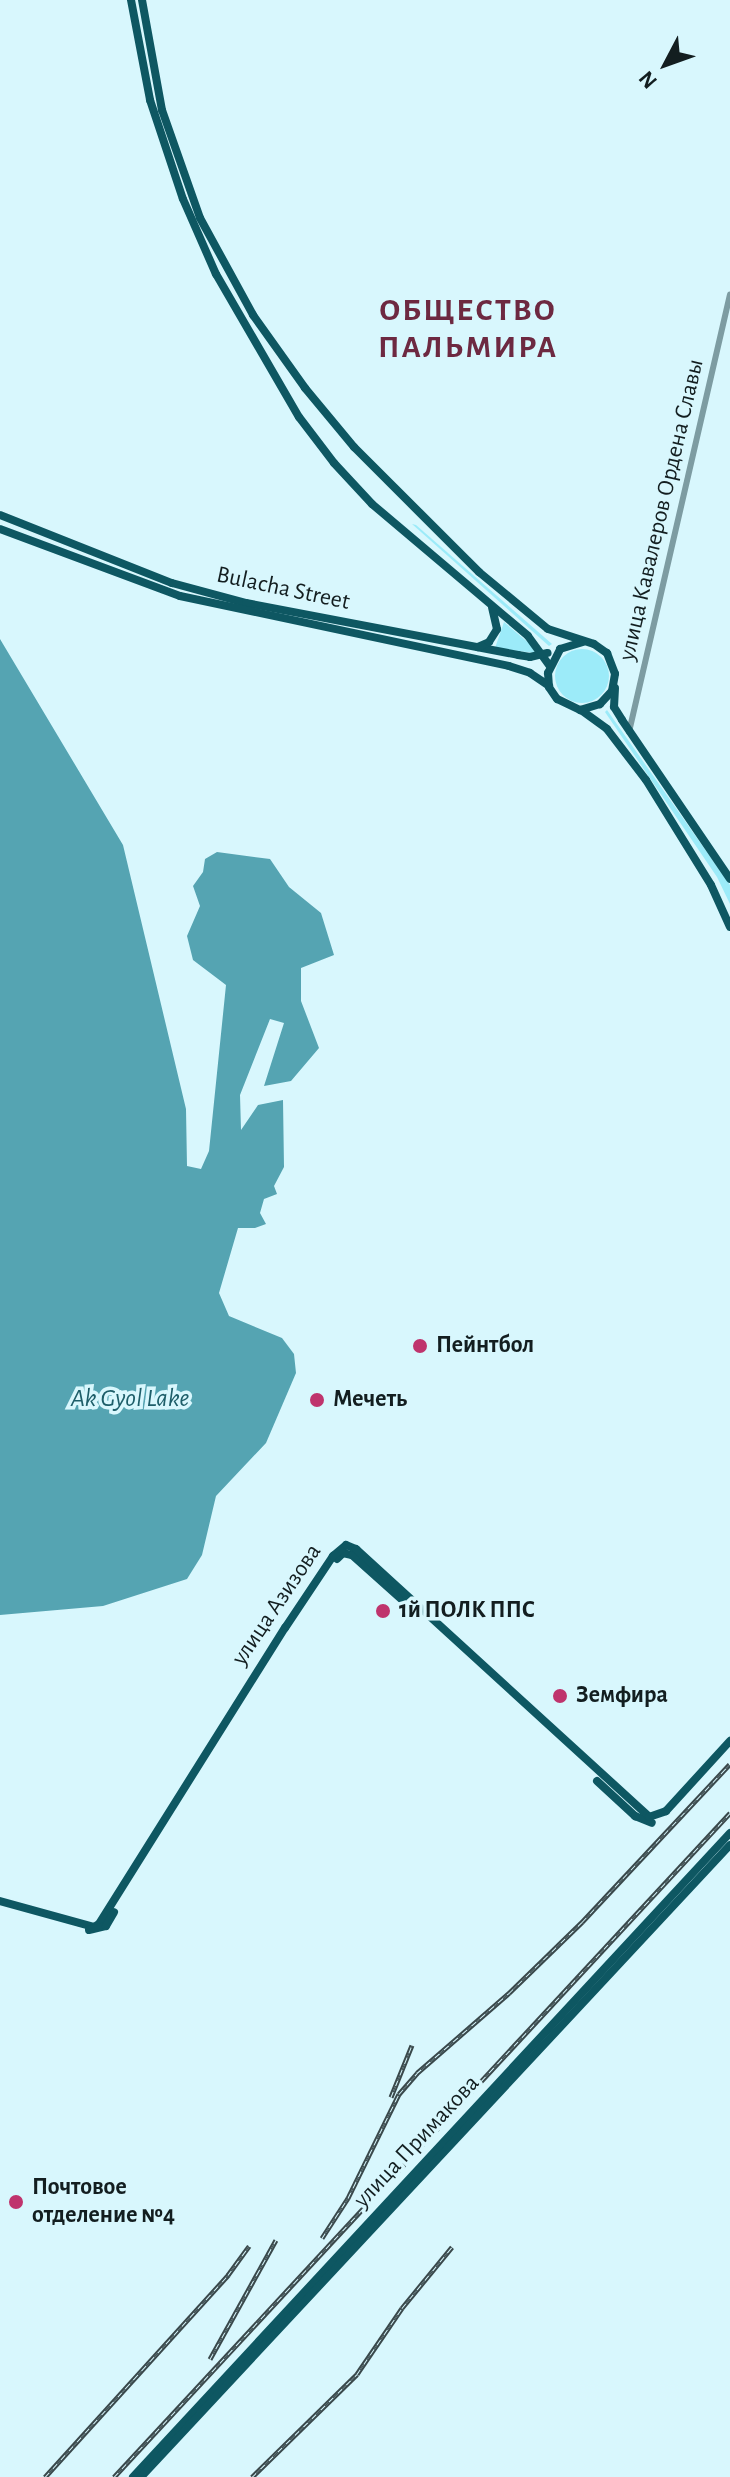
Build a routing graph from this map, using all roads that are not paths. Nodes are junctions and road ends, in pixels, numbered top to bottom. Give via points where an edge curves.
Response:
1 (131, 0) edge
2 (142, 0) edge
3 (730, 295) edge
4 (0, 515) edge
5 (0, 529) edge
6 (490, 604) junction
7 (292, 617) junction
8 (583, 642) junction
9 (456, 644) junction
10 (567, 645) junction
11 (478, 648) junction
12 (544, 654) junction
13 (454, 655) junction
14 (549, 665) junction
15 (615, 680) junction
16 (549, 687) junction
17 (580, 710) junction
18 (629, 732) junction
19 (730, 879) edge
20 (730, 927) edge
21 (730, 1744) edge
22 (730, 1833) edge
23 (730, 1845) edge
24 (0, 1903) edge
25 (133, 2477) edge
26 (141, 2477) edge

1 - 6 main road via 147,87 173,174 216,274 265,362 299,417 354,485
2 - 8 main road via 162,110 200,218 253,315 354,447 438,531 533,620
3 - 18 street, улица Кавалеров Ордена Славы
4 - 7 main road, Bulacha Street via 172,583
5 - 7 main road, Bulacha Street via 180,596
6 - 11 main road via 497,629 493,639
6 - 12 main road
7 - 9 main road, Bulacha Street
7 - 13 main road, Bulacha Street
8 - 10 main road
8 - 15 main road via 607,653
9 - 11 main road, Bulacha Street
9 - 13 main road
10 - 12 main road, Bulacha Street
10 - 14 main road
11 - 12 main road, Bulacha Street via 530,657
12 - 14 main road
13 - 16 main road, Bulacha Street via 519,669
14 - 16 main road
15 - 17 main road via 604,702
15 - 18 main road via 614,707
16 - 17 main road via 560,702
17 - 20 main road via 607,729 646,780 711,885
18 - 19 main road
21 - 24 main road, улица Азизова via 669,1815 658,1822 642,1820 366,1566 343,1553 237,1709 106,1926 94,1932
22 - 25 main road, улица Примакова
23 - 26 main road, улица Примакова

